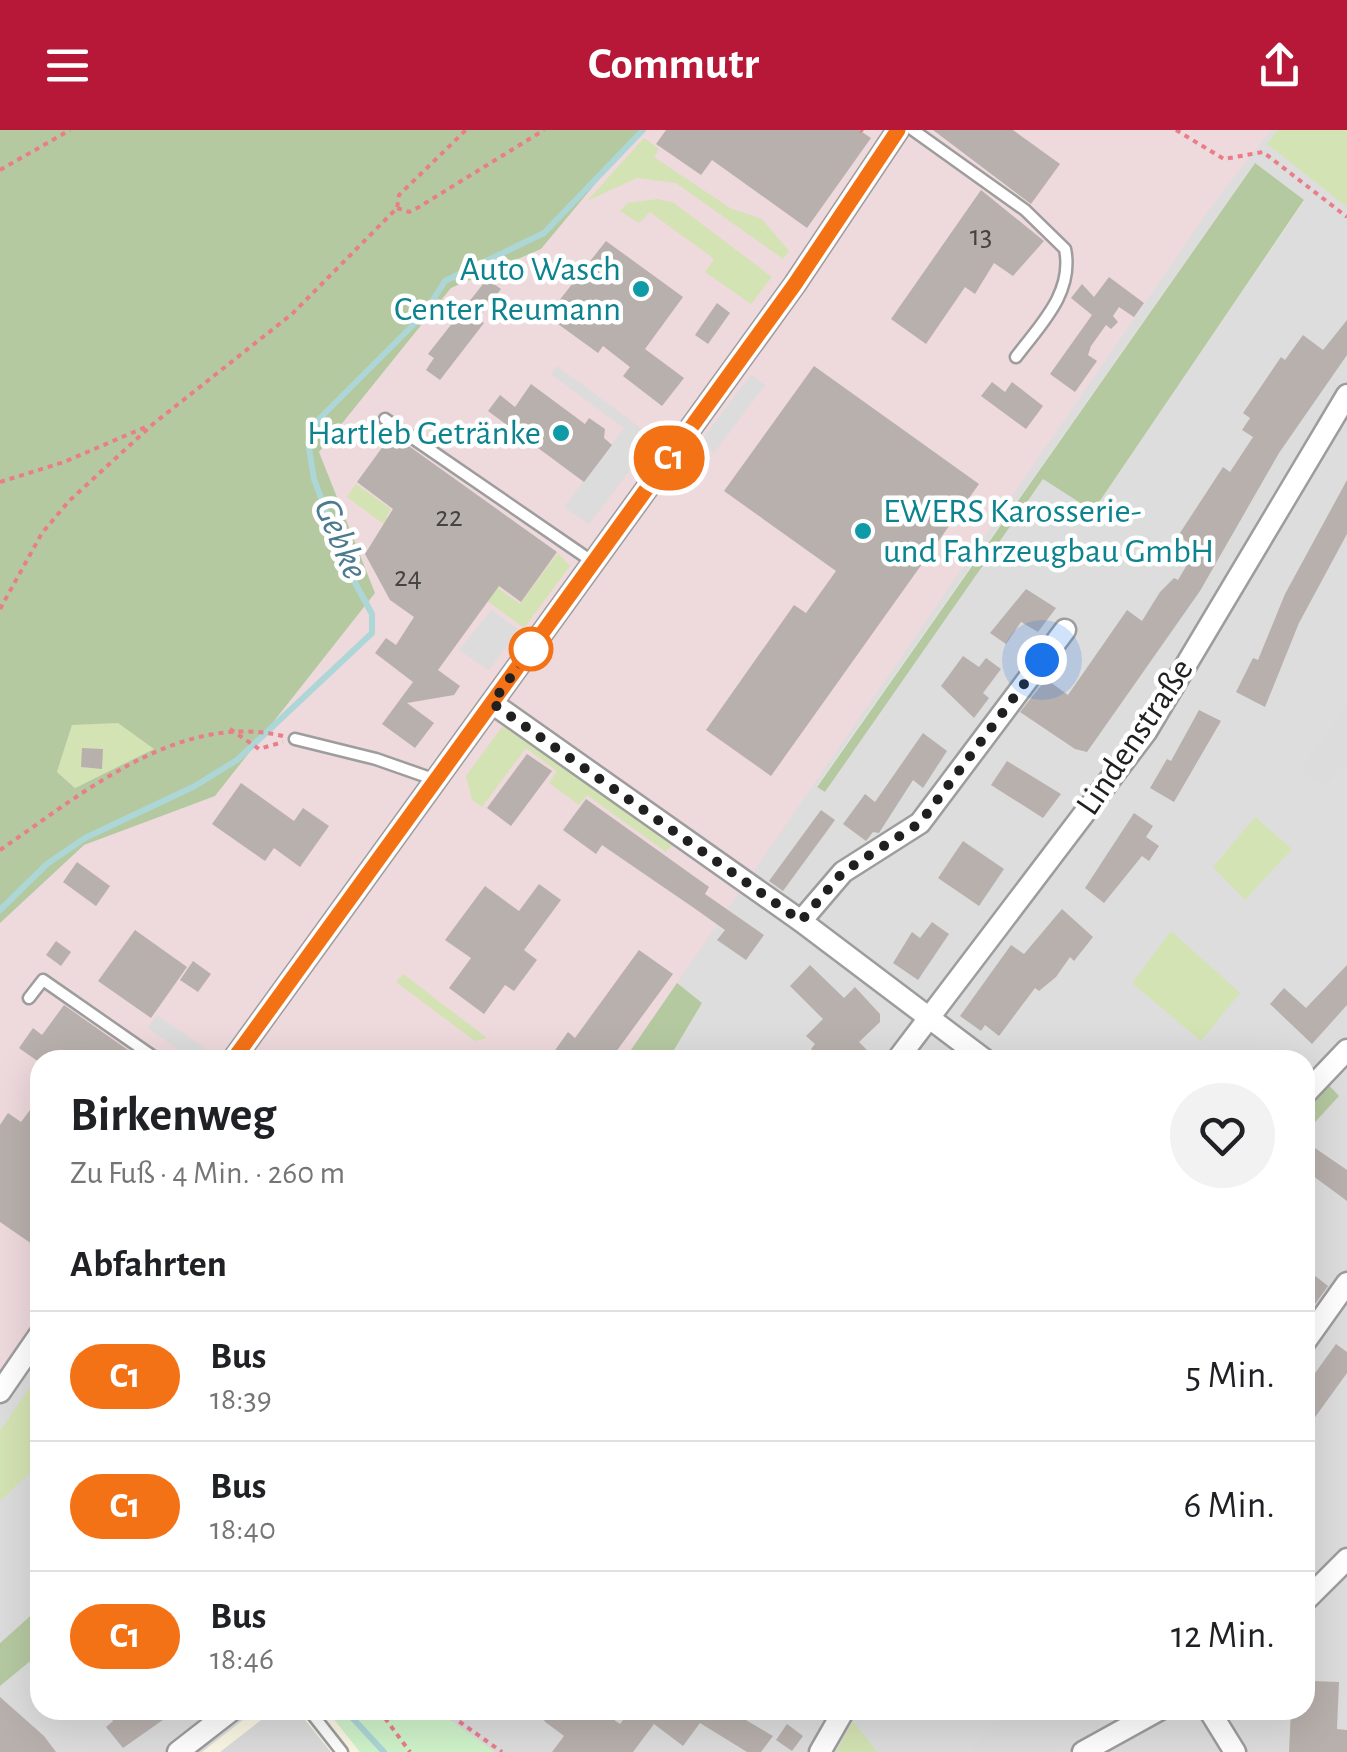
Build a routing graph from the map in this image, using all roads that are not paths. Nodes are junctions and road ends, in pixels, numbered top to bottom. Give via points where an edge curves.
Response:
1 (898, 130) edge
2 (913, 130) edge
3 (1016, 357) dead end
4 (1347, 395) edge
5 (385, 419) dead end
6 (594, 562) junction
7 (1065, 630) dead end
8 (492, 703) junction
9 (295, 739) road end
10 (437, 780) junction
11 (801, 921) junction
12 (29, 998) dead end
13 (931, 1020) junction
14 (144, 1050) edge
15 (239, 1050) edge
16 (906, 1050) edge
17 (972, 1050) edge
18 (1347, 1050) edge
19 (1315, 1084) edge
20 (1347, 1283) edge
21 (1315, 1328) edge
22 (30, 1348) edge
23 (0, 1392) edge
24 (1347, 1559) edge
25 (1315, 1591) edge
26 (219, 1720) edge
27 (317, 1720) edge
28 (838, 1720) edge
29 (1141, 1720) edge
30 (1215, 1720) edge
31 (178, 1752) edge
32 (342, 1752) edge
33 (820, 1752) edge
34 (1082, 1752) edge
35 (1236, 1752) edge

1 - 6 street
2 - 3 lane via 1024,210 1065,249 1067,276 1058,301
4 - 13 street, Lindenstraße via 1146,732
5 - 6 lane
6 - 8 street
7 - 11 street via 920,823 843,872
8 - 10 street
8 - 11 street
9 - 10 lane
10 - 15 street
11 - 13 street
12 - 14 lane via 43,980
13 - 16 street, Lindenstraße
13 - 17 street
18 - 19 street
20 - 21 street
22 - 23 street
24 - 25 street
26 - 31 street
27 - 32 lane
28 - 33 street
29 - 34 street
30 - 35 street

